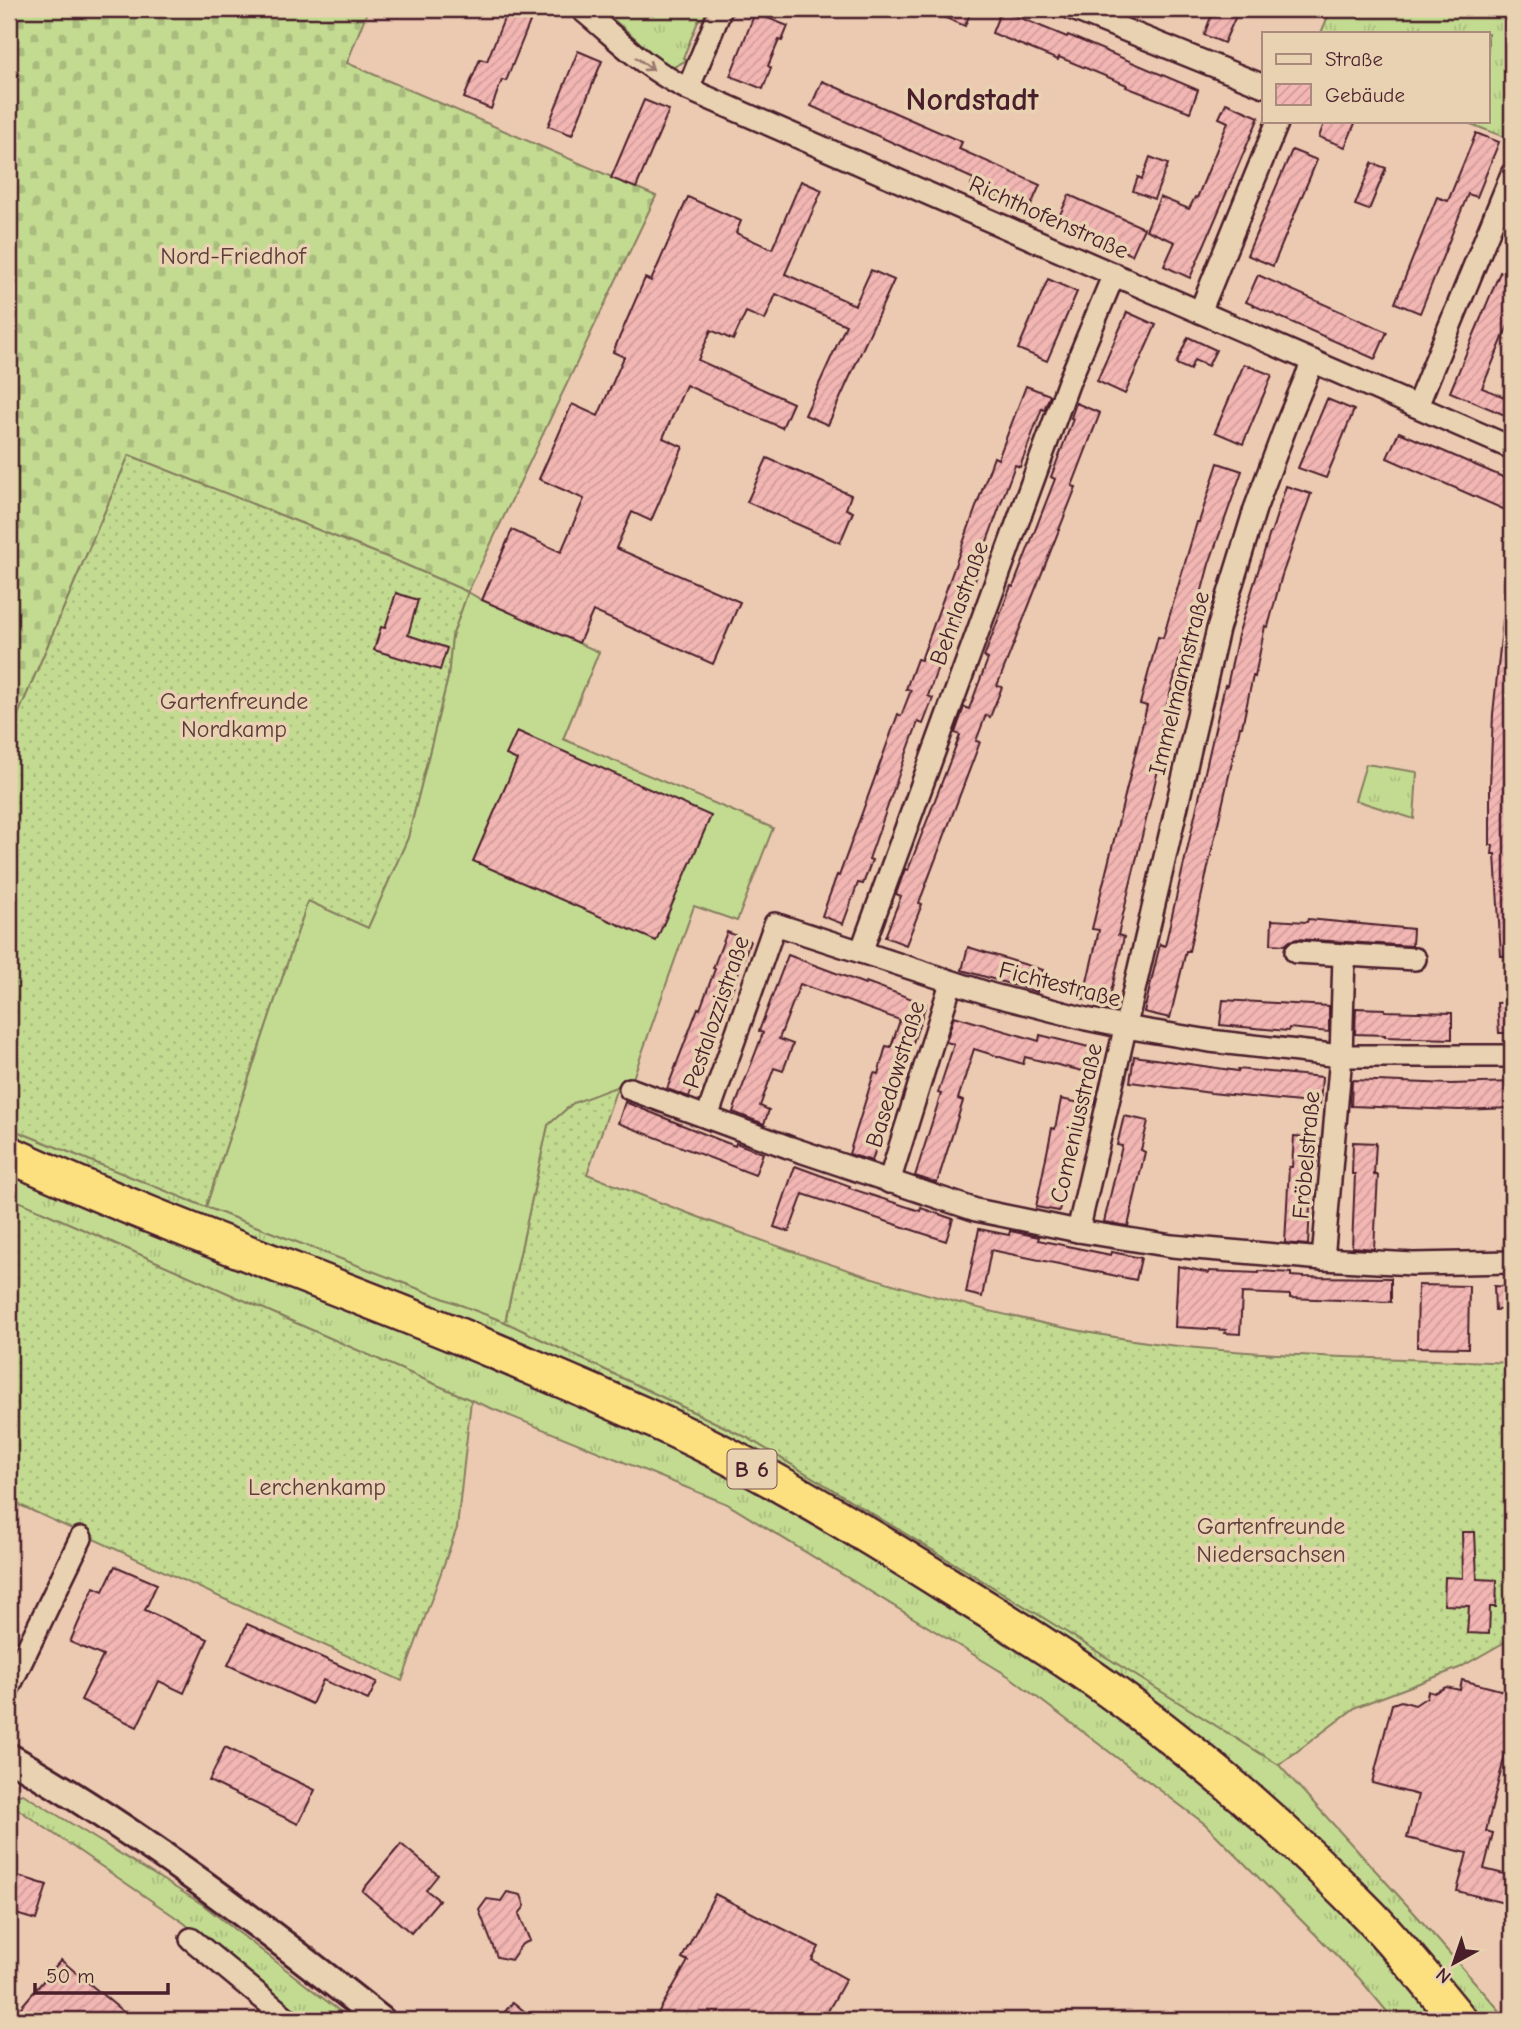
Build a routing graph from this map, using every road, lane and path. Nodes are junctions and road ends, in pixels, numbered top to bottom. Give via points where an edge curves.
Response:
1 (582, 9) edge
2 (721, 9) edge
3 (1073, 9) edge
4 (1111, 16) edge
5 (1262, 85) edge
6 (688, 89) junction
7 (1278, 122) edge
8 (1512, 174) edge
9 (1114, 274) junction
10 (1200, 312) junction
11 (1313, 361) junction
12 (1417, 406) junction
13 (1512, 448) edge
14 (775, 924) joint
15 (860, 952) junction
16 (1296, 952) dead end
17 (1344, 956) junction
18 (1415, 959) dead end
19 (951, 983) junction
20 (1125, 1027) junction
21 (1341, 1056) junction
22 (1512, 1056) edge
23 (630, 1089) dead end
24 (707, 1117) junction
25 (788, 1147) joint
26 (9, 1154) edge
27 (9, 1176) edge
28 (890, 1182) junction
29 (976, 1210) joint
30 (1078, 1231) junction
31 (1323, 1259) junction
32 (1512, 1262) edge
33 (81, 1538) dead end
34 (9, 1687) edge
35 (9, 1757) edge
36 (191, 1939) dead end
37 (289, 2020) edge
38 (382, 2020) edge
39 (1430, 2020) edge
40 (1459, 2020) edge

1 -> 6 street, Richthofenstraße via 641,61
2 - 6 street
3 - 4 street
4 - 5 street
6 - 9 street, Richthofenstraße
7 - 10 street
8 - 12 street
9 - 10 street, Richthofenstraße
9 - 15 street, Behrlastraße via 1064,394
10 - 11 street, Richthofenstraße
11 - 12 street, Richthofenstraße
11 - 20 street, Immelmannstraße via 1272,461 1230,588
12 - 13 street, Richthofenstraße
14 - 15 street, Fichtestraße
14 - 24 street, Pestalozzistraße
15 - 19 street, Fichtestraße
16 - 17 street
17 - 18 street
17 - 21 street
19 - 20 street, Fichtestraße
19 - 28 street, Basedowstraße
20 - 21 street, Fichtestraße
20 - 30 street, Comeniusstraße
21 - 22 street, Fichtestraße
21 - 31 street, Fröbelstraße
23 - 24 street, Pestalozzistraße
24 - 25 street, Pestalozzistraße
25 - 28 street, Basedowstraße
26 - 40 highway, B 6 via 634,1412 740,1463 875,1540 1077,1667 1244,1797 1347,1892
27 - 39 highway, B 6 via 565,1403 783,1508 1008,1647 1163,1757 1334,1909
28 - 29 street, Basedowstraße
29 - 30 street, Comeniusstraße
30 - 31 street, Comeniusstraße via 1172,1247
31 - 32 street via 1413,1264
33 - 34 street
35 - 38 street via 197,1878
36 - 37 street

